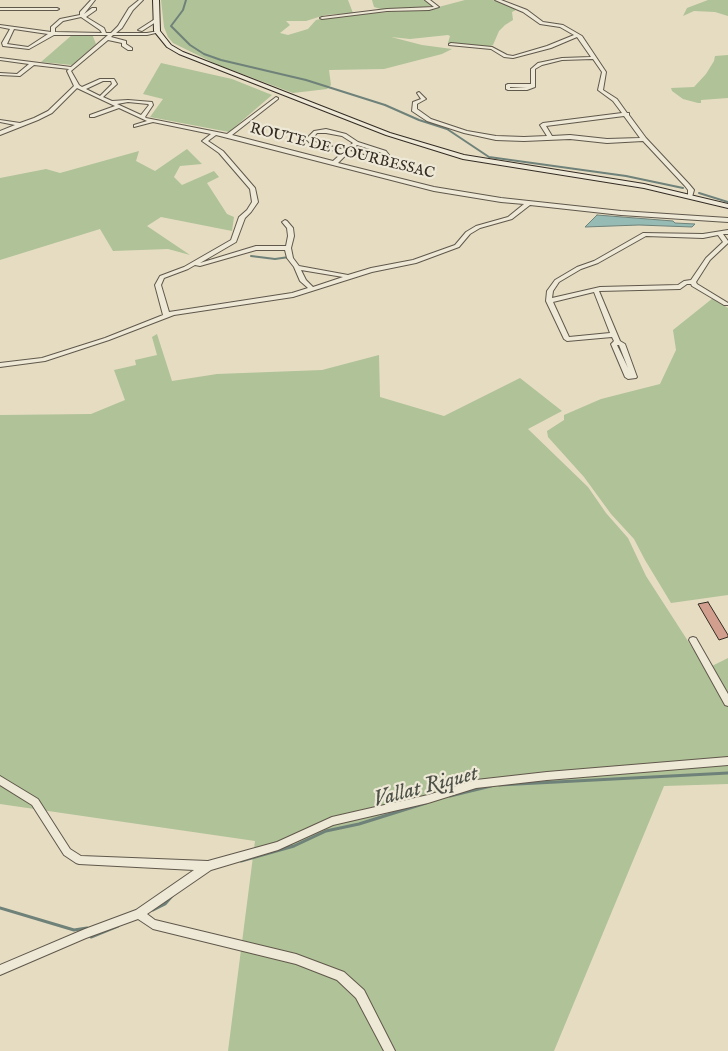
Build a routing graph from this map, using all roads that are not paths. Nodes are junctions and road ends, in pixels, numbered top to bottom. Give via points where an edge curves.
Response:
1 (93, 0) edge
2 (141, 0) edge
3 (156, 0) edge
4 (427, 0) edge
5 (497, 0) edge
6 (1, 8) edge
7 (57, 9) dead end
8 (94, 10) dead end
9 (0, 16) edge
10 (83, 16) junction
11 (322, 18) dead end
12 (157, 20) junction
13 (44, 23) dead end
14 (0, 26) edge
15 (12, 29) junction
16 (140, 30) junction
17 (53, 31) junction
18 (97, 33) junction
19 (104, 33) junction
20 (115, 33) junction
21 (159, 34) junction
22 (578, 36) junction
23 (107, 38) junction
24 (450, 44) dead end
25 (99, 45) junction
26 (130, 49) dead end
27 (593, 58) junction
28 (0, 59) edge
29 (33, 64) junction
30 (72, 68) junction
31 (0, 74) edge
32 (533, 86) dead end
33 (80, 87) junction
34 (419, 93) dead end
35 (100, 98) junction
36 (276, 98) dead end
37 (110, 103) junction
38 (118, 107) junction
39 (627, 114) junction
40 (92, 116) dead end
41 (142, 117) junction
42 (0, 121) edge
43 (153, 121) junction
44 (21, 125) junction
45 (136, 126) dead end
46 (0, 133) edge
47 (216, 133) junction
48 (228, 136) junction
49 (550, 137) junction
50 (644, 139) junction
51 (356, 144) junction
52 (346, 152) junction
53 (334, 163) junction
54 (690, 196) junction
55 (529, 203) junction
56 (728, 206) edge
57 (728, 220) edge
58 (285, 222) dead end
59 (728, 232) edge
60 (719, 234) junction
61 (234, 241) junction
62 (288, 248) junction
63 (243, 252) junction
64 (297, 267) junction
65 (186, 268) junction
66 (351, 276) junction
67 (694, 282) junction
68 (312, 289) junction
69 (596, 291) junction
70 (550, 301) junction
71 (726, 304) dead end
72 (167, 316) junction
73 (615, 338) junction
74 (0, 365) edge
75 (693, 640) dead end
76 (728, 702) edge
77 (728, 761) edge
78 (0, 780) edge
79 (208, 866) junction
80 (140, 914) junction
81 (0, 970) edge
82 (390, 1051) edge

1 - 10 street via 84,8
2 - 20 street
3 - 12 street
4 - 11 street via 437,6
5 - 22 street
6 - 7 street
6 - 9 street
8 - 10 street
10 - 17 street via 62,20
10 - 19 street
12 - 16 street
12 - 21 street
13 - 17 street
14 - 15 street
15 - 17 street
15 - 17 street via 5,45 29,48
16 - 20 street
16 - 21 street
17 - 18 street
18 - 19 street
18 - 25 street
19 - 20 street
20 - 21 street
20 - 23 street
21 - 54 street via 181,54 429,148 463,157
22 - 24 street via 513,56 492,48
22 - 27 street
23 - 25 street
23 - 26 street via 124,42
25 - 30 street
27 - 32 street via 540,64 534,69
27 - 39 street via 604,72 600,90
28 - 29 street
29 - 30 street
29 - 31 street via 18,75
30 - 33 street via 69,71
33 - 35 street, ROUTE DE COURBESSAC
33 - 35 street via 112,80 115,84
33 - 44 street via 54,109
34 - 49 street via 424,99 415,103 414,110 441,125 496,138
35 - 37 street, ROUTE DE COURBESSAC
36 - 48 street
37 - 38 street, ROUTE DE COURBESSAC
37 - 41 street via 150,103
38 - 40 street
38 - 41 street, ROUTE DE COURBESSAC
39 - 49 street via 543,125
39 - 50 street
41 - 43 street, ROUTE DE COURBESSAC
42 - 44 street
43 - 45 street
43 - 47 street, ROUTE DE COURBESSAC
44 - 46 street
47 - 48 street, ROUTE DE COURBESSAC
47 - 61 street via 205,141 221,152 254,189 255,202 242,217
48 - 53 street, ROUTE DE COURBESSAC
49 - 50 street via 607,141
50 - 54 street via 687,185 691,190
51 - 52 street
51 - 52 street via 386,155 374,160
51 - 52 street via 344,135 326,131 316,132 309,139
52 - 53 street
53 - 55 street, ROUTE DE COURBESSAC via 434,190
54 - 56 street
55 - 57 street, ROUTE DE COURBESSAC
55 - 66 street via 510,218 478,227 457,246 414,262
58 - 62 street via 291,236
59 - 60 street
60 - 67 street via 726,242 708,259
60 - 70 street via 651,233 639,236 557,282 550,291
61 - 63 street
61 - 65 street
62 - 63 street via 256,248
62 - 64 street
63 - 65 street
64 - 66 street
64 - 68 street
65 - 72 street via 162,277 158,285
66 - 68 street
67 - 69 street via 686,282 680,287
67 - 71 street
68 - 72 street
69 - 70 street
69 - 73 street
70 - 73 street via 567,339
72 - 74 street via 43,360
73 - 73 street via 614,344 628,377 634,377 622,344
75 - 76 street
77 - 79 street via 476,784 428,799 332,821 278,846
78 - 79 street via 35,802 67,852 79,860
79 - 80 street
80 - 81 street
80 - 82 street via 153,924 296,959 340,976 360,994

